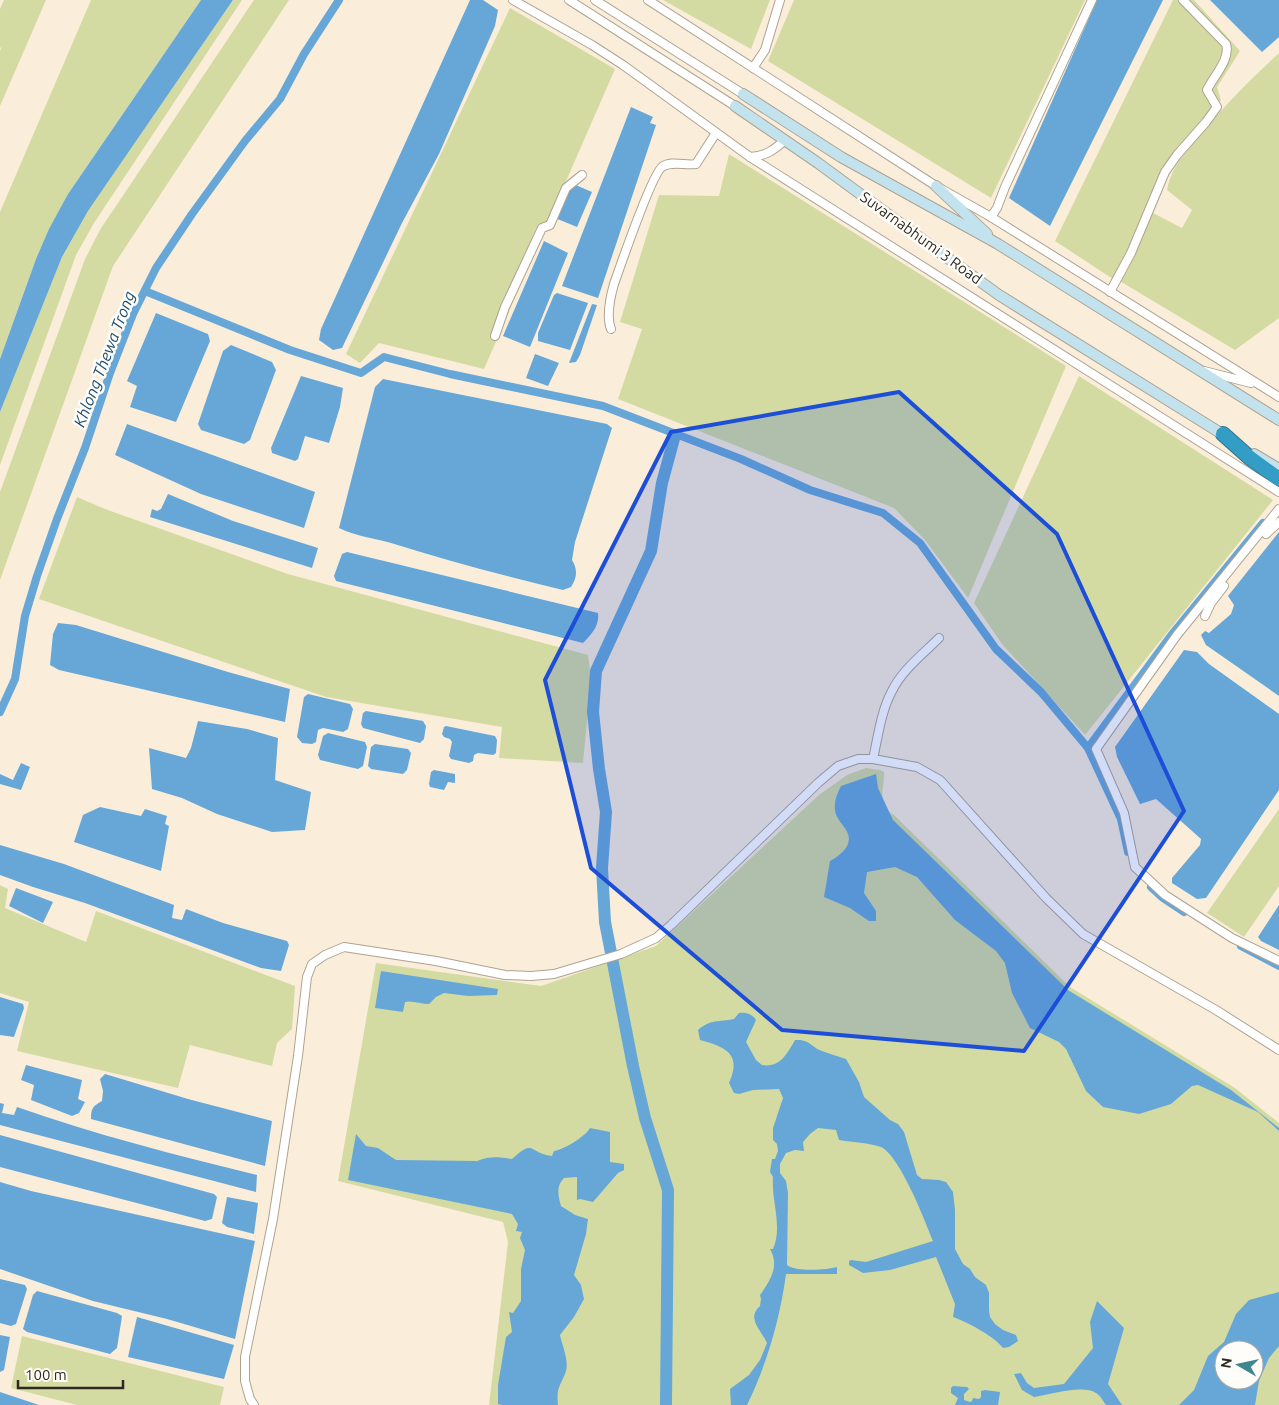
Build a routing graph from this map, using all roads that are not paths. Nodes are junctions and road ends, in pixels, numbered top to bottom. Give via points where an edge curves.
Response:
1 (513, 0) edge
2 (569, 0) edge
3 (595, 0) edge
4 (648, 0) edge
5 (780, 0) edge
6 (1092, 0) edge
7 (1183, 0) edge
8 (753, 68) junction
9 (743, 94) joint
10 (735, 106) joint
11 (716, 133) junction
12 (785, 140) junction
13 (750, 157) junction
14 (582, 175) dead end
15 (936, 186) junction
16 (990, 217) junction
17 (998, 244) junction
18 (1110, 292) junction
19 (611, 329) dead end
20 (495, 336) dead end
21 (1200, 369) junction
22 (1258, 384) junction
23 (1279, 397) edge
24 (1279, 420) edge
25 (1223, 434) junction
26 (1279, 469) edge
27 (1278, 487) edge
28 (1279, 509) edge
29 (1279, 522) edge
30 (1205, 616) dead end
31 (939, 638) dead end
32 (873, 759) junction
33 (1279, 961) edge
34 (1279, 1050) edge
35 (254, 1405) edge

1 - 11 street via 623,65
2 - 10 street, Suvarnabhumi 3 Road
3 - 9 street, Suvarnabhumi 3 Road
4 - 8 street
5 - 8 street via 765,50
6 - 16 street via 997,208
7 - 18 street via 1226,44 1226,56 1207,90 1217,106 1165,172 1131,253
8 - 15 street
9 - 17 main road, Suvarnabhumi 3 Road via 841,157
10 - 12 main road, Suvarnabhumi 3 Road
11 - 13 street
11 - 19 street via 696,164 671,164 657,172 614,284 609,312
12 - 13 street via 767,154
12 - 25 main road, Suvarnabhumi 3 Road via 999,295
13 - 27 street
14 - 20 street via 566,188 550,225 542,228 505,306
15 - 16 street
15 - 17 main road
16 - 18 street
17 - 21 main road, Suvarnabhumi 3 Road
18 - 22 street
21 - 22 street
21 - 24 main road, Suvarnabhumi 3 Road
22 - 23 street
25 - 26 main road, Suvarnabhumi 3 Road
25 - 27 highway
28 - 33 street via 1177,635 1096,748 1124,813 1135,867 1165,895 1232,938
29 - 30 street via 1271,527 1211,603
31 - 32 street via 892,689
32 - 34 street via 917,767 940,780 1046,898 1083,934
32 - 35 street via 858,759 838,766 656,938 621,954 554,974 531,976 505,975 344,947 312,964 307,977 273,1219 245,1357 245,1381

